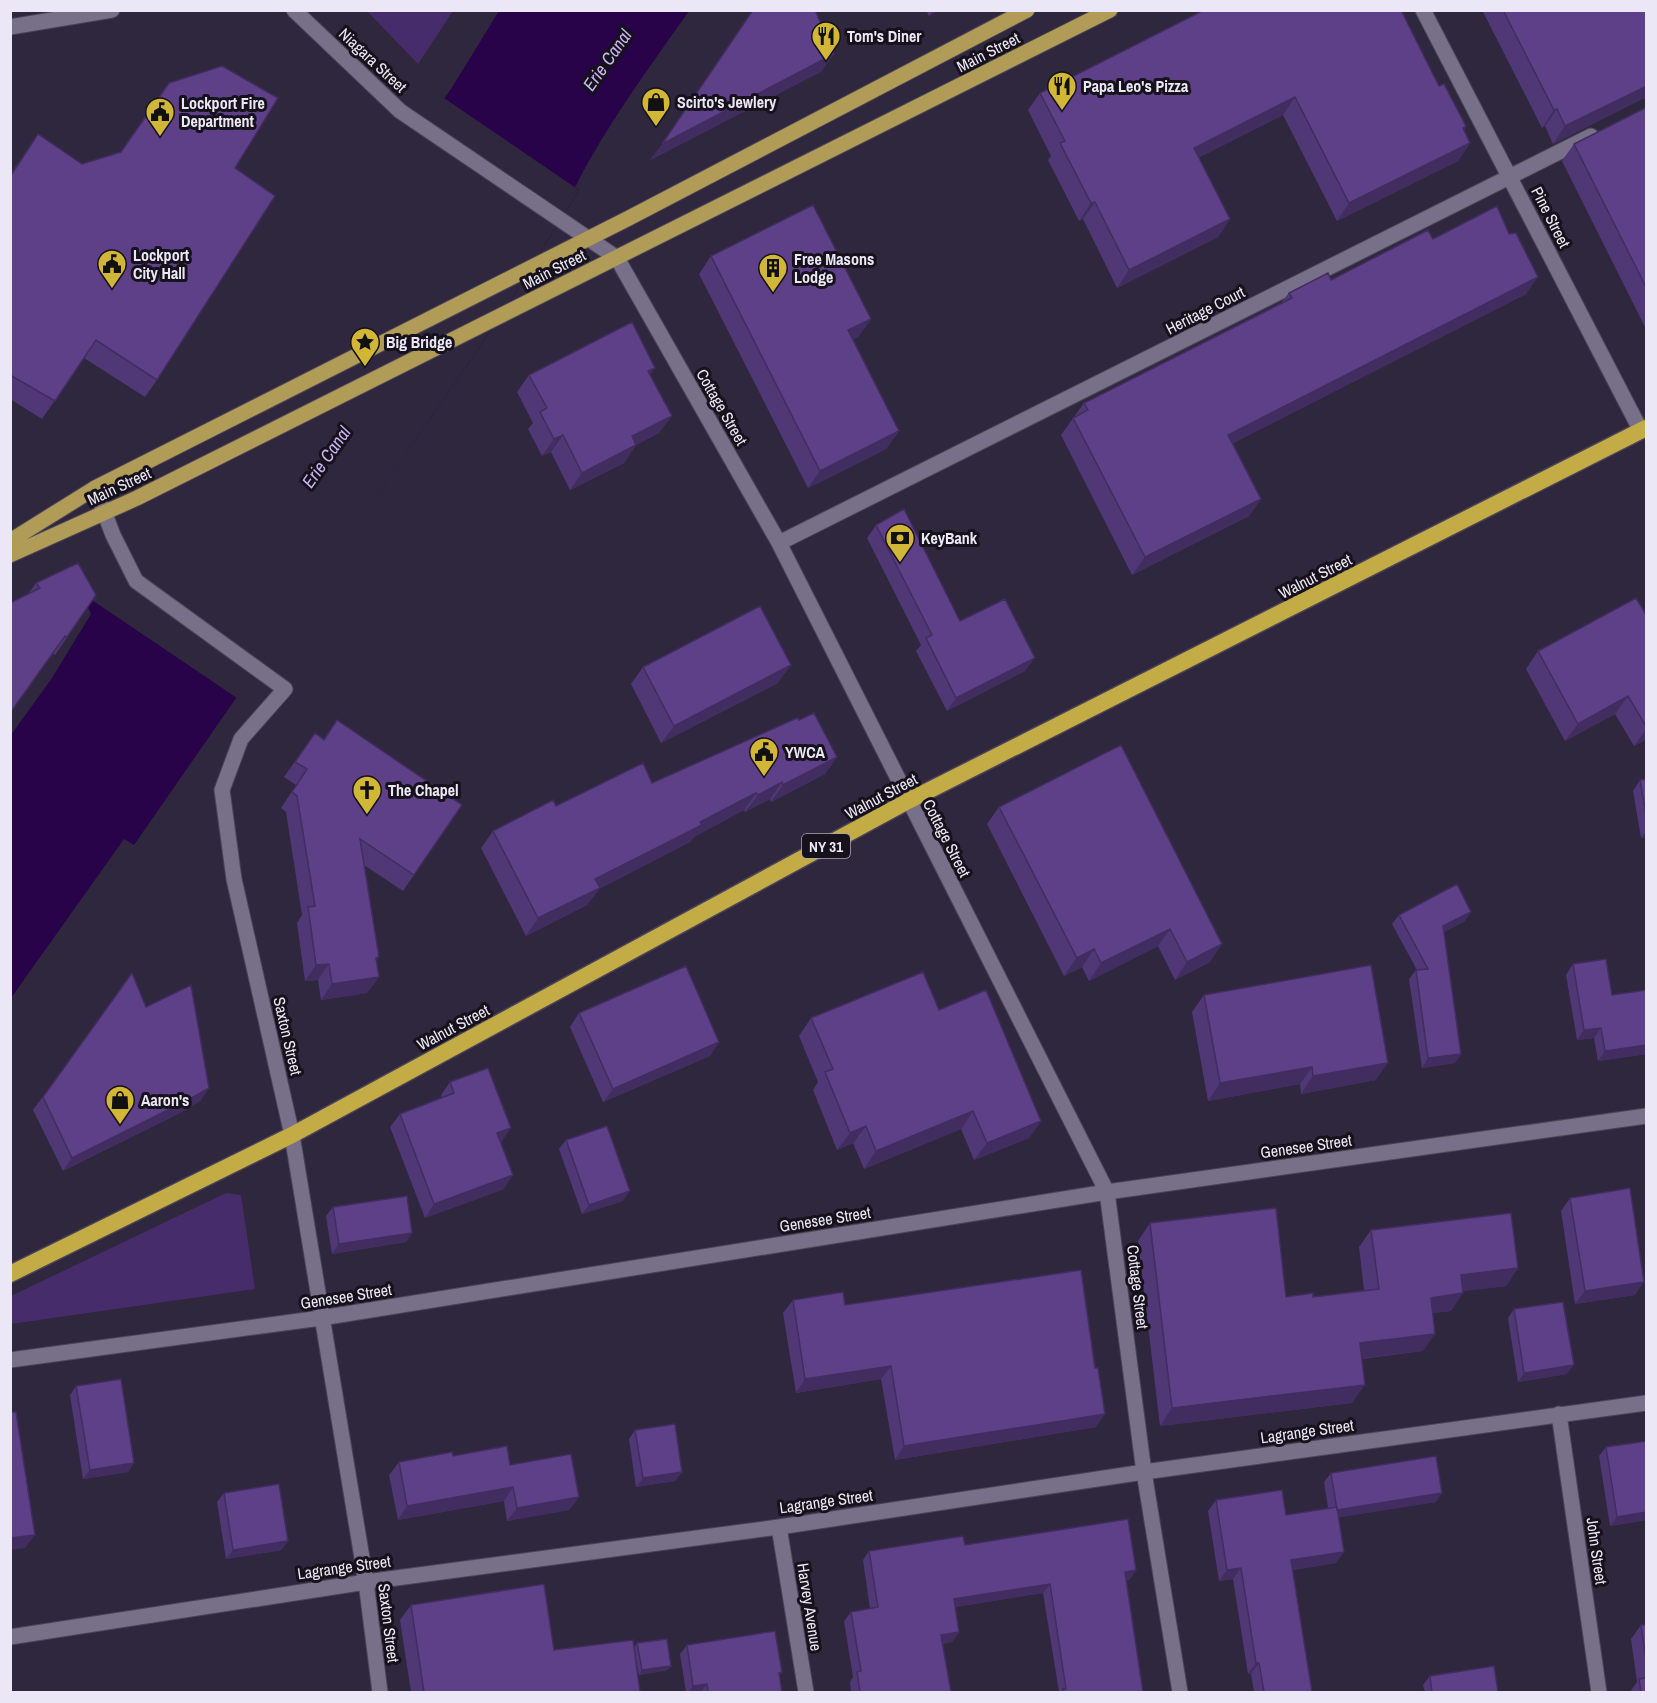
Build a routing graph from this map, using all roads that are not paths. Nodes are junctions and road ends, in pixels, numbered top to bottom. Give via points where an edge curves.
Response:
1 (112, 10) edge
2 (294, 10) edge
3 (1028, 10) edge
4 (1110, 10) edge
5 (1423, 10) edge
6 (10, 27) edge
7 (400, 111) joint
8 (1606, 129) edge
9 (1510, 177) junction
10 (588, 238) junction
11 (617, 258) junction
12 (1645, 433) edge
13 (94, 488) junction
14 (104, 513) junction
15 (10, 541) edge
16 (779, 543) junction
17 (10, 555) edge
18 (908, 801) junction
19 (1647, 1116) edge
20 (292, 1135) junction
21 (1107, 1192) junction
22 (10, 1274) edge
23 (321, 1318) junction
24 (10, 1360) edge
25 (1647, 1403) edge
26 (1559, 1414) junction
27 (1144, 1472) junction
28 (778, 1527) junction
29 (366, 1582) junction
30 (10, 1637) edge
31 (380, 1692) edge
32 (806, 1692) edge
33 (1180, 1692) edge
34 (1599, 1692) edge

1 - 6 street
2 - 7 street, Niagara Street
3 - 10 main road, Main Street
4 - 11 main road, Main Street
5 - 9 street, Pine Street
7 - 10 street, Cottage Street
8 - 9 street, Heritage Court
9 - 12 street, Pine Street
9 - 16 street, Heritage Court
10 - 11 street, Cottage Street
10 - 13 main road, Main Street
11 - 14 main road, Main Street
11 - 16 street, Cottage Street
12 - 18 highway, Walnut Street / NY 31
13 - 14 street, Saxton Street
13 - 15 main road, Main Street
14 - 17 main road, Main Street
14 - 20 street, Saxton Street via 136,581 285,689 241,740 222,790 234,879
16 - 18 street, Cottage Street
18 - 20 highway, Walnut Street / NY 31
18 - 21 street, Cottage Street
19 - 21 street, Genesee Street
20 - 22 highway, Walnut Street / NY 31
20 - 23 street, Saxton Street
21 - 23 street, Genesee Street
21 - 27 street, Cottage Street
23 - 24 street, Genesee Street
23 - 29 street, Saxton Street
25 - 26 street, Lagrange Street
26 - 27 street, Lagrange Street
26 - 34 street, John Street
27 - 28 street, Lagrange Street
27 - 33 street, Cottage Street
28 - 29 street, Lagrange Street
28 - 32 street, Harvey Avenue
29 - 30 street, Lagrange Street
29 - 31 street, Saxton Street

